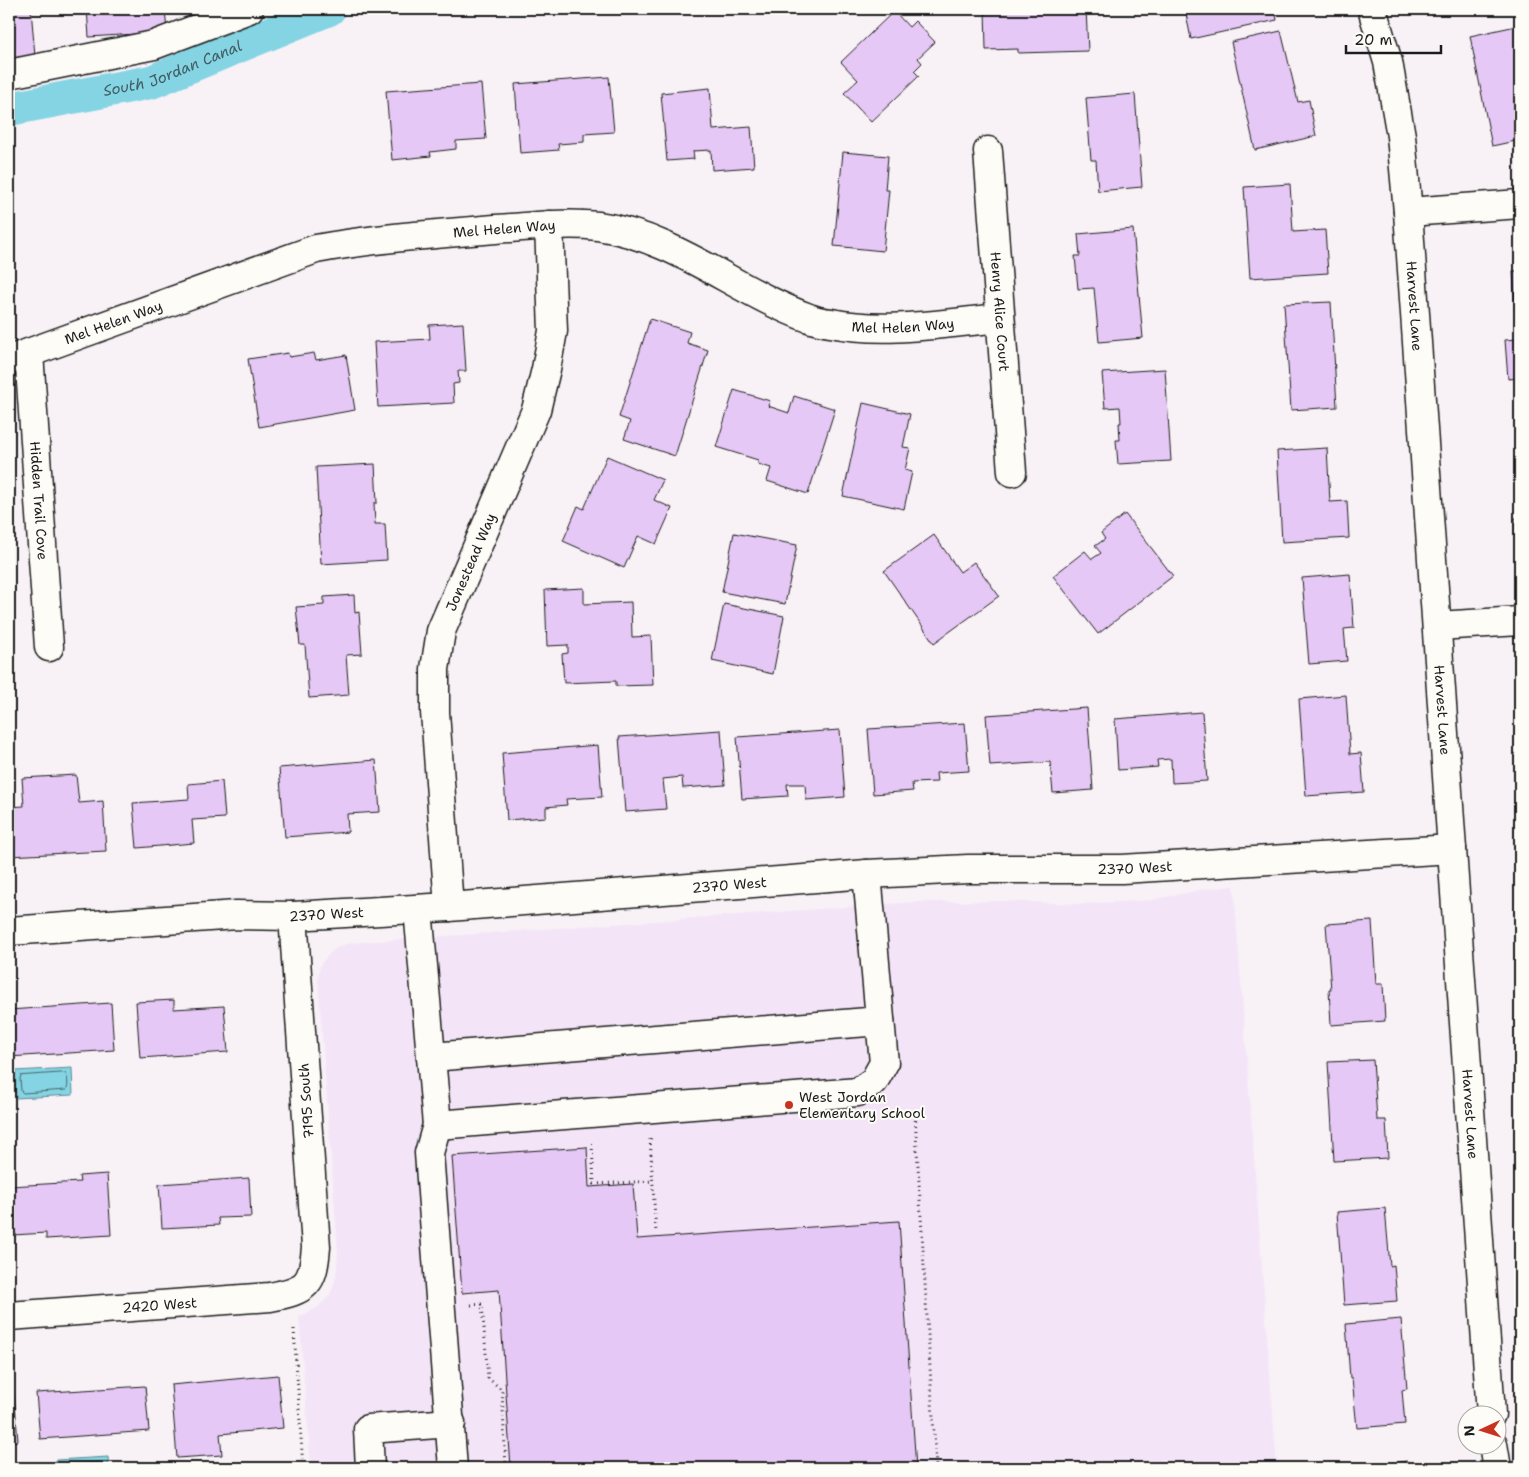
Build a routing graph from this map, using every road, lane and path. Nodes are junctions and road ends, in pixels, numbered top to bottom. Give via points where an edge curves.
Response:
1 (249, 9) edge
2 (1372, 9) edge
3 (9, 74) edge
4 (988, 151) dead end
5 (1520, 204) edge
6 (1408, 212) junction
7 (549, 225) junction
8 (1000, 318) junction
9 (19, 357) edge
10 (1012, 472) dead end
11 (1520, 620) edge
12 (1437, 626) junction
13 (49, 647) dead end
14 (1452, 849) junction
15 (867, 874) junction
16 (449, 907) junction
17 (418, 908) junction
18 (292, 916) junction
19 (9, 931) edge
20 (880, 1021) junction
21 (431, 1057) junction
22 (915, 1116) dead end
23 (437, 1126) junction
24 (650, 1134) dead end
25 (592, 1138) dead end
26 (653, 1181) junction
27 (656, 1233) dead end
28 (307, 1284) joint
29 (468, 1305) dead end
30 (9, 1316) edge
31 (294, 1329) dead end
32 (1490, 1404) edge
33 (451, 1423) junction
34 (1495, 1454) edge
35 (303, 1468) edge
36 (370, 1468) edge
37 (453, 1468) edge
38 (506, 1468) edge
39 (936, 1468) edge
40 (1498, 1468) edge

1 - 3 street via 154,45
2 - 6 street, Harvest Lane via 1388,62 1400,126
4 - 8 street, Henry Alice Court
5 - 6 street
6 - 12 street, Harvest Lane
7 - 8 street, Mel Helen Way via 598,226 645,237 692,258 776,305 811,319 846,326 891,328
7 - 9 street, Mel Helen Way via 362,241 316,250
7 - 16 street, Jonestead Way via 553,331 536,410 441,631 435,669 435,712
8 - 10 street, Henry Alice Court
9 - 13 street, Hidden Trail Cove
11 - 12 street
12 - 14 street, Harvest Lane
14 - 15 street, 2370 West via 1122,869 968,869
14 - 32 street, Harvest Lane
15 - 16 street, 2370 West
15 - 20 street
16 - 17 street, 2370 West
17 - 18 street, 2370 West
17 - 21 street
18 - 19 street, 2370 West via 237,915
18 - 28 street, 7195 South via 316,1247 314,1270
20 - 21 street
20 - 23 street via 884,1063 874,1081 858,1092
21 - 23 street
22 - 39 path
23 - 33 street via 429,1153
24 - 26 path
25 - 26 path via 594,1184
26 - 27 path
28 - 30 street, 2420 West via 292,1293 270,1297
29 - 38 path via 482,1304 488,1378 502,1390
31 - 35 path
33 - 36 street via 368,1429
33 - 37 street
34 - 40 street

